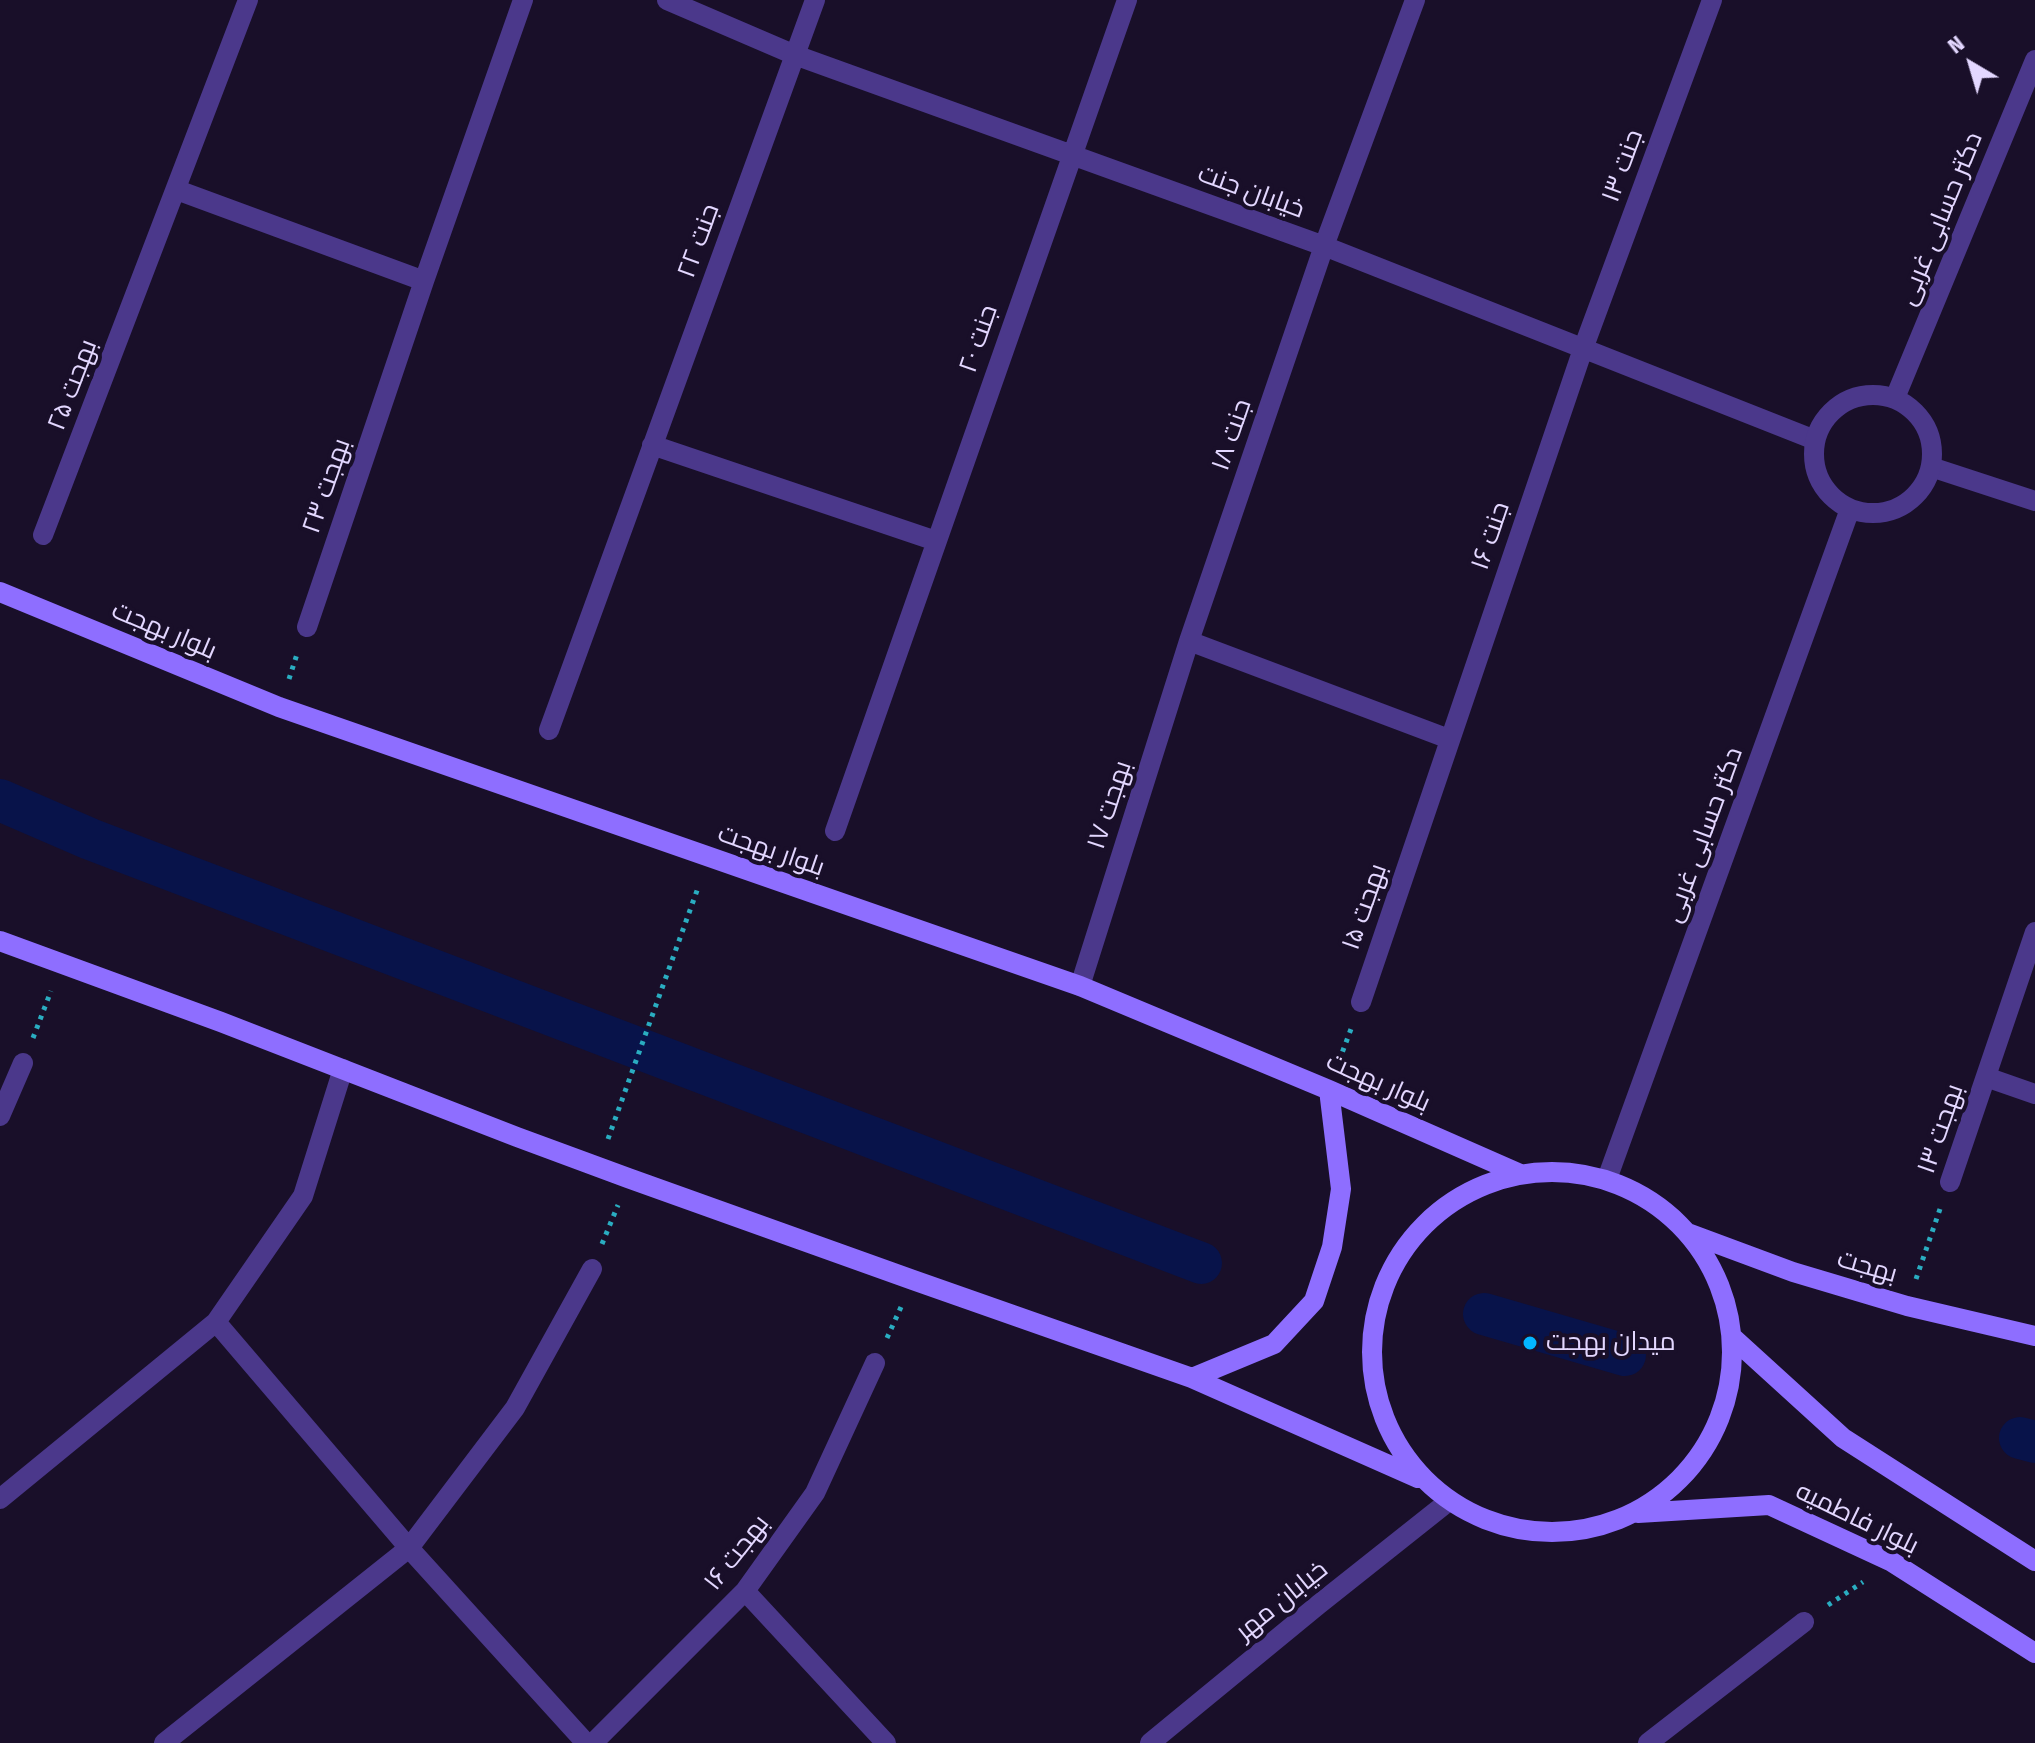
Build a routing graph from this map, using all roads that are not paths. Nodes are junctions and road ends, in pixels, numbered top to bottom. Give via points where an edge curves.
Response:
1 (248, 0) edge
2 (523, 0) edge
3 (667, 0) edge
4 (815, 0) edge
5 (1127, 0) edge
6 (1415, 0) edge
7 (1712, 0) edge
8 (795, 55) junction
9 (2035, 60) edge
10 (1072, 154) junction
11 (177, 190) junction
12 (1324, 246) junction
13 (424, 281) junction
14 (1583, 349) junction
15 (1895, 398) junction
16 (1815, 440) junction
17 (652, 445) junction
18 (1931, 467) junction
19 (2035, 501) edge
20 (1850, 509) junction
21 (43, 535) dead end
22 (936, 541) junction
23 (0, 592) edge
24 (307, 627) road end
25 (1189, 641) junction
26 (549, 730) dead end
27 (1449, 739) junction
28 (835, 831) dead end
29 (2035, 932) edge
30 (0, 941) edge
31 (1080, 986) junction
32 (1361, 1002) road end
33 (23, 1063) road end
34 (343, 1069) junction
35 (1986, 1077) junction
36 (1329, 1090) junction
37 (2035, 1094) edge
38 (0, 1116) edge
39 (1520, 1174) junction
40 (1607, 1179) junction
41 (1950, 1182) road end
42 (1688, 1233) junction
43 (592, 1269) road end
44 (216, 1322) junction
45 (2035, 1336) edge
46 (1732, 1337) junction
47 (875, 1363) road end
48 (1192, 1378) junction
49 (1418, 1478) junction
50 (0, 1499) edge
51 (1449, 1501) junction
52 (1634, 1514) junction
53 (409, 1548) junction
54 (2035, 1561) edge
55 (745, 1591) junction
56 (1804, 1622) dead end
57 (2035, 1653) edge
58 (164, 1743) edge
59 (586, 1743) edge
60 (593, 1743) edge
61 (886, 1743) edge
62 (1150, 1743) edge
63 (1648, 1743) edge

1 - 11 street, بهجت ۲۵
2 - 13 street, بهجت ۲۳
3 - 8 street, خیابان جنت
4 - 8 street, جنت ۲۲
5 - 10 street, جنت ۲۰
6 - 12 street, جنت ۱۸
7 - 14 street, جنت ۱۳
8 - 10 street, خیابان جنت
8 - 17 street, جنت ۲۲
9 - 15 street, دکتر حسابی غربی
10 - 12 street, خیابان جنت
10 - 22 street, جنت ۲۰
11 - 13 street
11 - 21 street, بهجت ۲۵
12 - 14 street, خیابان جنت
12 - 25 street, جنت ۱۸
13 - 24 street, بهجت ۲۳
14 - 16 street, خیابان جنت
14 - 27 street, جنت ۱۶
15 - 16 street via 1875,394 1836,406
15 - 18 street via 1910,406 1929,434
16 - 20 street via 1813,457 1824,489
17 - 22 street
17 - 26 street, جنت ۲۲
18 - 19 street
18 - 20 street via 1923,486 1891,511
20 - 40 street, دکتر حسابی غربی
22 - 28 street, جنت ۲۰
23 - 31 main road, بلوار بهجت via 279,707
25 - 27 street
25 - 31 street, بهجت ۱۷
27 - 32 street, بهجت ۱۵
29 - 35 street, بهجت ۱۳
30 - 34 main road
31 - 36 main road, بلوار بهجت
33 - 38 street
34 - 44 street via 303,1196
34 - 48 main road via 628,1178
35 - 37 street
35 - 41 street, بهجت ۱۳
36 - 39 main road, بلوار بهجت
36 - 48 main road via 1341,1189 1332,1247 1314,1301 1274,1344
39 - 40 main road via 1549,1170
39 - 49 main road via 1448,1203 1394,1260 1370,1334 1378,1411
40 - 42 main road via 1652,1200
42 - 45 main road, بهجت via 1907,1306
42 - 46 main road via 1719,1281
43 - 53 street via 515,1408
44 - 50 street
44 - 53 street
46 - 52 main road via 1731,1380 1719,1421 1699,1458 1670,1490
46 - 54 main road, بلوار فاطمیه via 1843,1438
47 - 55 street, بهجت ۱۶ via 815,1493
48 - 49 main road
49 - 51 main road
51 - 52 main road via 1520,1532 1579,1532
51 - 62 street, خیابان مهر
52 - 57 main road, بلوار فاطمیه via 1769,1505 1892,1562
53 - 58 street
53 - 59 street
55 - 60 street, بهجت ۱۶
55 - 61 street
56 - 63 street

